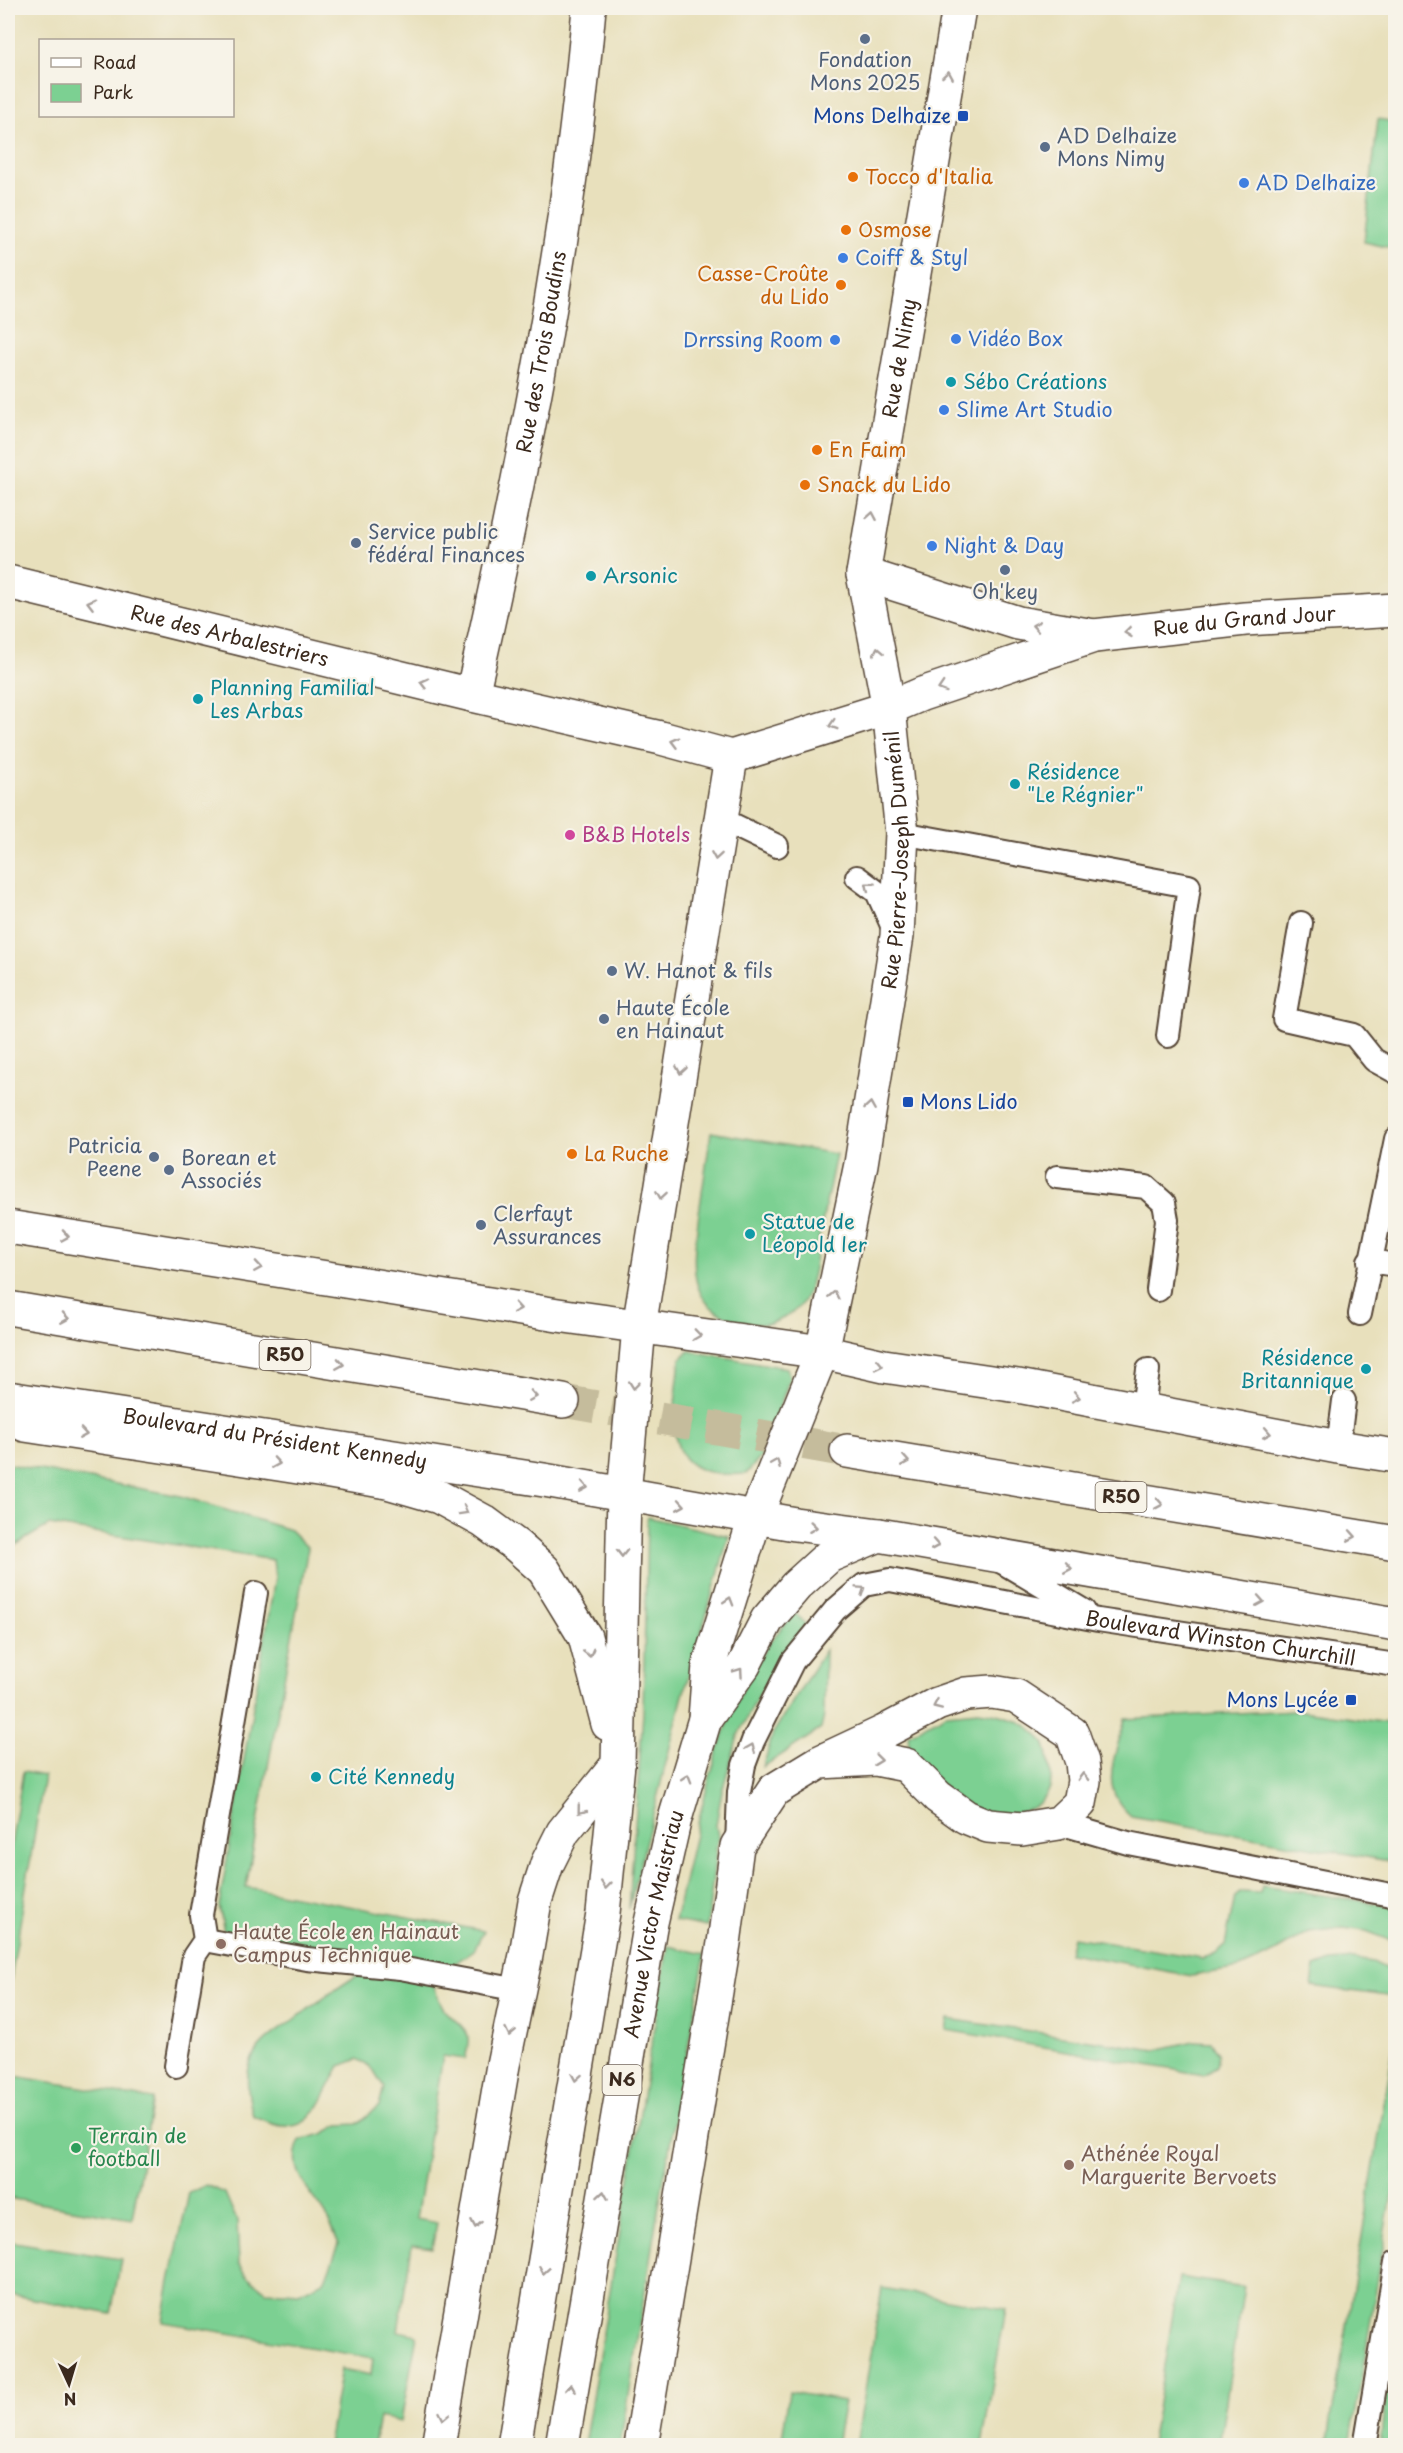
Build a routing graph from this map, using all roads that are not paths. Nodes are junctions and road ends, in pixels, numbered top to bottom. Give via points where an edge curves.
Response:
1 (589, 8) edge
2 (959, 8) edge
3 (863, 574) junction
4 (8, 582) edge
5 (1395, 610) edge
6 (1094, 636) junction
7 (472, 695) junction
8 (889, 708) junction
9 (731, 757) junction
10 (722, 819) junction
11 (902, 833) junction
12 (777, 846) dead end
13 (857, 877) dead end
14 (1300, 922) dead end
15 (897, 936) junction
16 (1168, 1036) dead end
17 (1395, 1072) edge
18 (1395, 1139) edge
19 (1057, 1177) dead end
20 (8, 1227) edge
21 (1369, 1261) junction
22 (1395, 1265) edge
23 (1158, 1290) dead end
24 (8, 1308) edge
25 (1360, 1314) dead end
26 (639, 1327) junction
27 (822, 1352) junction
28 (1148, 1370) dead end
29 (8, 1398) edge
30 (563, 1401) tunnel mouth
31 (1344, 1401) dead end
32 (1143, 1409) junction
33 (13, 1421) edge
34 (1338, 1447) junction
35 (847, 1451) tunnel mouth
36 (1395, 1456) edge
37 (624, 1494) junction
38 (755, 1518) junction
39 (879, 1535) junction
40 (1395, 1543) edge
41 (990, 1554) junction
42 (256, 1593) dead end
43 (1098, 1620) junction
44 (1395, 1624) edge
45 (1395, 1665) edge
46 (705, 1719) junction
47 (820, 1762) junction
48 (618, 1764) junction
49 (1059, 1823) junction
50 (737, 1846) junction
51 (1395, 1896) edge
52 (205, 1940) junction
53 (519, 1990) junction
54 (176, 2066) dead end
55 (1395, 2262) edge
56 (438, 2445) edge
57 (514, 2445) edge
58 (562, 2445) edge
59 (641, 2445) edge
60 (1365, 2445) edge

1 - 7 main road, Rue des Trois Boudins via 573,165 544,346
3 -> 2 main road, Rue de Nimy
6 -> 3 main road, Rue du Grand Jour via 1018,623
8 -> 3 main road, Rue de Nimy
7 -> 4 main road, Rue des Arbalestriers
5 -> 6 main road, Rue du Grand Jour via 1245,619
6 -> 8 main road, Rue du Grand Jour
9 -> 7 main road, Rue des Arbalestriers
8 -> 9 main road, Rue Pierre-Joseph Duménil
8 - 11 main road, Rue Pierre-Joseph Duménil
9 - 10 main road
10 - 12 lane
10 -> 26 main road
11 - 15 main road, Rue Pierre-Joseph Duménil
11 - 16 lane via 1189,886
15 -> 13 lane via 877,892
14 - 17 lane via 1284,1018 1354,1035 1374,1060
27 -> 15 main road, Rue Pierre-Joseph Duménil via 861,1164
18 - 21 lane
19 - 23 lane via 1146,1188 1164,1203 1167,1220
20 -> 26 main road
21 - 22 lane
21 - 25 lane
24 -> 30 main road, R50
26 -> 27 main road
26 -> 37 main road
27 -> 32 main road
38 -> 27 main road, Avenue Victor Maistriau
28 - 32 lane
29 -> 37 main road, Boulevard du Président Kennedy
31 - 34 lane
32 -> 34 main road
33 -> 48 main road via 387,1482 439,1497 483,1521 544,1570 585,1637
34 - 36 main road
35 -> 40 main road, R50
37 -> 38 main road, Boulevard du Président Kennedy
37 -> 48 main road, N6
38 -> 39 main road, Boulevard du Président Kennedy
46 -> 38 main road, Avenue Victor Maistriau / N6 via 709,1665
39 -> 41 main road, Boulevard du Président Kennedy
46 -> 39 main road via 744,1665 768,1620 796,1586 829,1556
41 - 43 lane, Boulevard Winston Churchill
41 -> 44 main road, Boulevard du Président Kennedy
42 - 52 lane via 201,1915
43 - 45 lane, Boulevard Winston Churchill
50 -> 43 lane via 739,1792 753,1741 793,1661 835,1610 864,1585 890,1580
58 -> 46 main road, Avenue Victor Maistriau / N6 via 650,1927 674,1822
47 -> 49 main road via 876,1759 906,1765 938,1797 966,1817 988,1826 1022,1829
49 -> 47 main road via 1080,1803 1084,1781 1076,1743 1072,1733 1016,1696 992,1692 966,1694 937,1704
47 - 50 main road via 774,1790
48 -> 53 main road via 563,1832 547,1864 534,1901
48 -> 57 main road, N6 via 603,1912
49 - 51 lane via 1128,1843
50 - 59 main road
52 - 53 lane via 307,1959 400,1968
52 - 54 lane via 194,1956
53 -> 56 main road
55 - 60 lane

